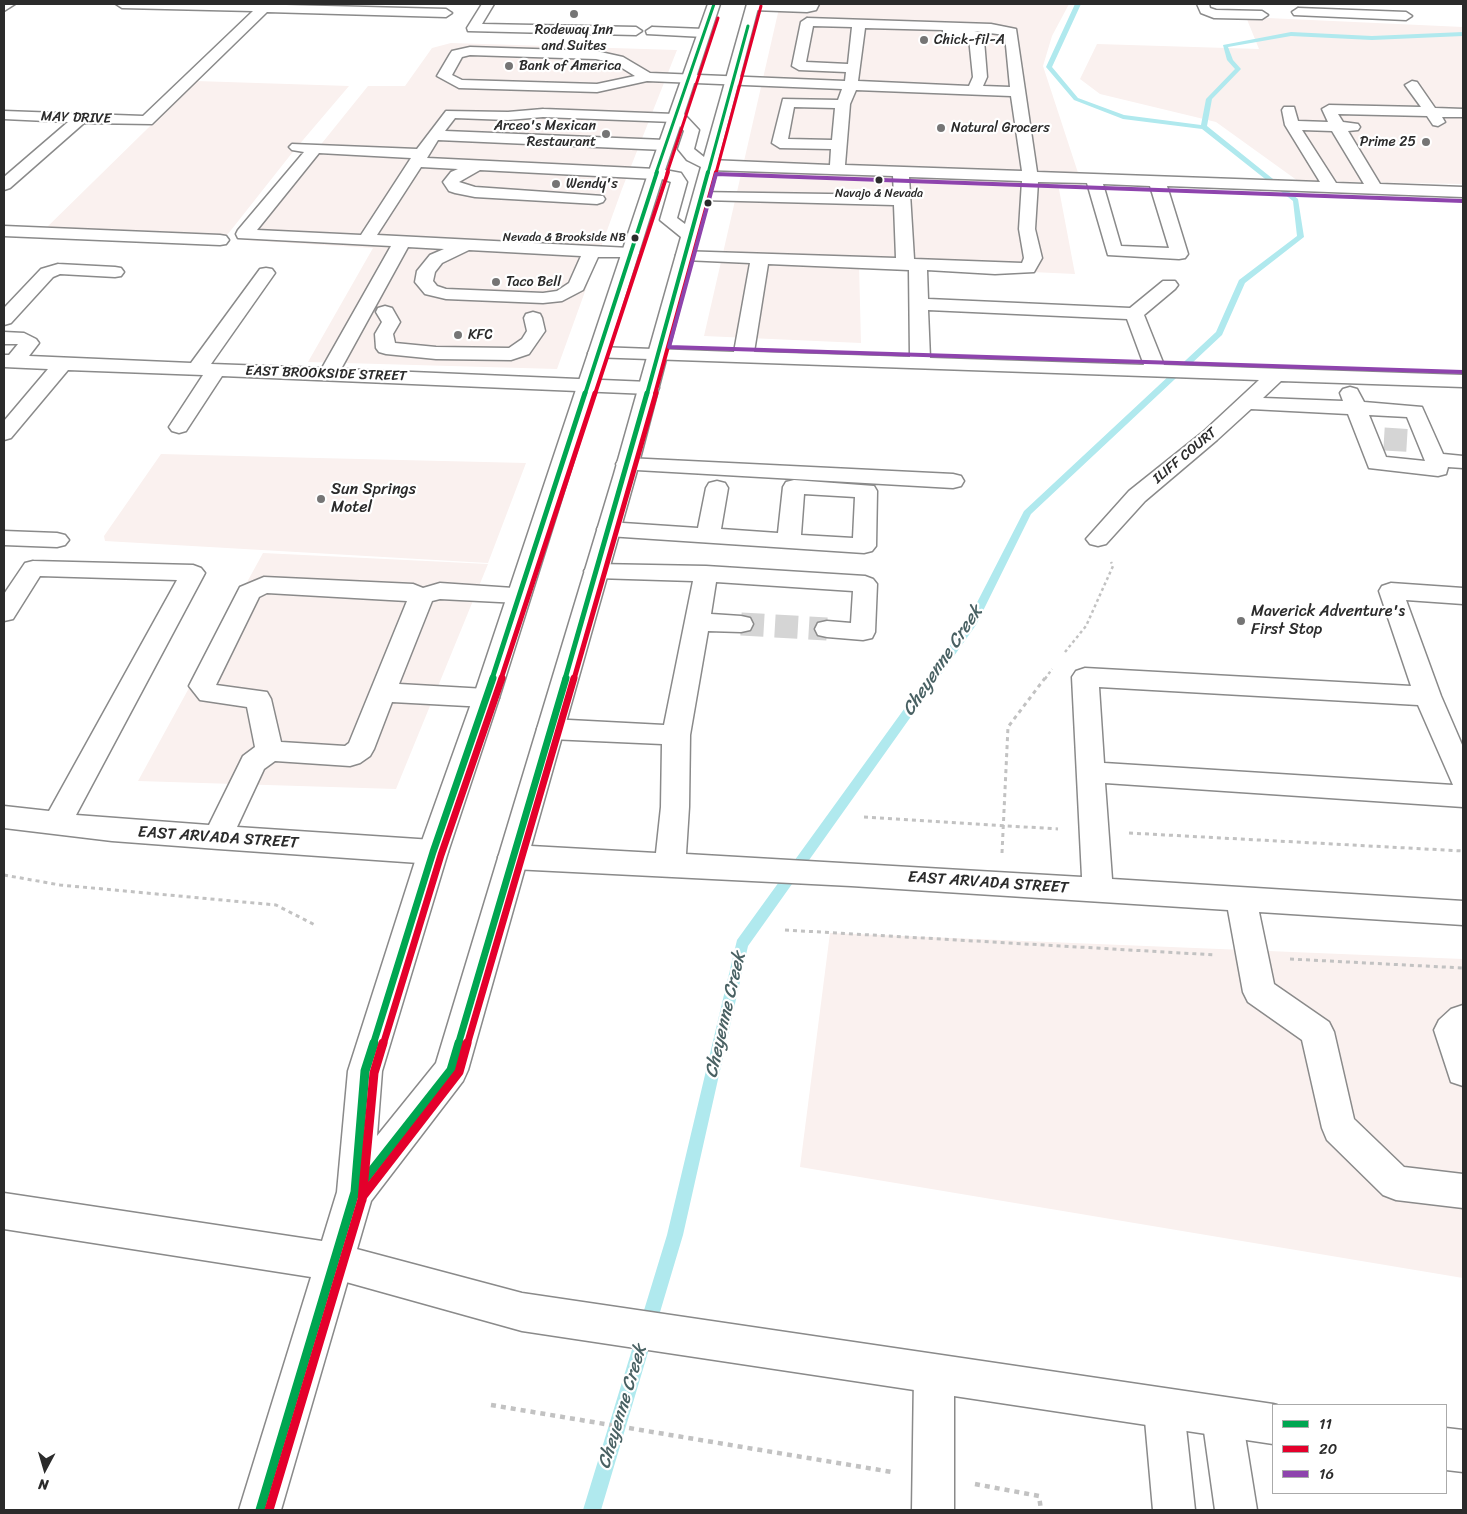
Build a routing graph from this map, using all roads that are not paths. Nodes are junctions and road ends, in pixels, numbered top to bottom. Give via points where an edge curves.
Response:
1 (9, 4) edge
2 (122, 4) edge
3 (488, 4) edge
4 (714, 4) edge
5 (813, 4) edge
6 (1203, 4) edge
7 (753, 5) edge
8 (4, 7) edge
9 (264, 8) junction
10 (1296, 8) edge
11 (1259, 10) edge
12 (990, 12) dead end
13 (446, 13) dead end
14 (1406, 16) dead end
15 (859, 26) junction
16 (991, 28) junction
17 (636, 31) dead end
18 (652, 32) dead end
19 (704, 33) junction
20 (854, 68) junction
21 (647, 77) junction
22 (688, 79) junction
23 (733, 81) junction
24 (851, 84) junction
25 (1412, 85) dead end
26 (968, 90) junction
27 (1018, 92) junction
28 (843, 104) junction
29 (1288, 107) dead end
30 (1431, 112) junction
31 (1463, 113) edge
32 (580, 114) junction
33 (4, 116) edge
34 (612, 116) junction
35 (675, 116) junction
36 (81, 118) junction
37 (1292, 125) junction
38 (1337, 126) junction
39 (1366, 127) dead end
40 (1424, 129) dead end
41 (434, 135) junction
42 (665, 145) junction
43 (840, 145) junction
44 (297, 147) dead end
45 (314, 148) junction
46 (419, 158) junction
47 (478, 165) junction
48 (710, 165) junction
49 (837, 169) junction
50 (609, 172) junction
51 (901, 172) junction
52 (656, 174) junction
53 (1030, 176) junction
54 (1093, 178) junction
55 (1156, 181) junction
56 (4, 186) edge
57 (1332, 187) junction
58 (1374, 188) junction
59 (1463, 192) edge
60 (702, 195) junction
61 (902, 200) junction
62 (4, 231) edge
63 (690, 235) junction
64 (220, 240) dead end
65 (366, 240) junction
66 (402, 242) junction
67 (467, 245) junction
68 (592, 251) junction
69 (630, 253) junction
70 (685, 255) junction
71 (760, 258) junction
72 (911, 264) junction
73 (115, 272) dead end
74 (266, 273) dead end
75 (1168, 286) dead end
76 (919, 304) junction
77 (385, 312) dead end
78 (1134, 314) junction
79 (4, 318) edge
80 (534, 318) dead end
81 (4, 338) edge
82 (598, 353) junction
83 (658, 355) junction
84 (743, 358) junction
85 (9, 361) edge
86 (63, 363) junction
87 (920, 363) junction
88 (207, 369) junction
89 (1156, 370) junction
90 (329, 374) junction
91 (1276, 375) junction
92 (1344, 377) junction
93 (1463, 381) edge
94 (588, 385) junction
95 (649, 388) junction
96 (1247, 402) junction
97 (1356, 408) junction
98 (179, 427) dead end
99 (4, 434) edge
100 (1426, 448) junction
101 (1463, 462) edge
102 (628, 464) junction
103 (953, 481) dead end
104 (717, 488) dead end
105 (608, 529) junction
106 (708, 536) junction
107 (4, 538) edge
108 (1098, 539) road end
109 (56, 540) dead end
110 (789, 541) dead end
111 (596, 571) junction
112 (706, 574) junction
113 (518, 596) junction
114 (1463, 596) edge
115 (417, 597) junction
116 (4, 613) edge
117 (696, 622) junction
118 (741, 624) tunnel mouth
119 (827, 629) tunnel mouth
120 (382, 692) junction
121 (1428, 696) junction
122 (486, 698) junction
123 (550, 728) junction
124 (676, 735) junction
125 (270, 751) junction
126 (1091, 772) junction
127 (1463, 778) edge
128 (1463, 796) edge
129 (4, 817) edge
130 (57, 824) junction
131 (218, 838) junction
132 (433, 852) junction
133 (513, 857) junction
134 (670, 865) junction
135 (1098, 890) junction
136 (1241, 899) junction
137 (1463, 913) edge
138 (1463, 1019) edge
139 (1463, 1071) edge
140 (1463, 1191) edge
141 (356, 1192) junction
142 (4, 1211) edge
143 (334, 1262) junction
144 (934, 1375) junction
145 (1164, 1409) junction
146 (1222, 1417) junction
147 (1272, 1424) edge
148 (1447, 1449) edge
149 (1463, 1451) edge
150 (933, 1494) edge
151 (260, 1510) edge
152 (1174, 1510) edge
153 (1236, 1510) edge

1 - 8 main road
2 - 9 main road
3 - 17 main road via 473,28
4 - 19 main road
5 - 7 main road via 807,8
6 - 11 main road via 1205,10 1214,14
7 - 23 main road
9 - 13 main road
9 - 36 main road, MAY DRIVE via 147,121
10 - 11 main road via 1293,17
10 - 14 main road
12 - 16 main road
15 - 16 main road
15 - 20 main road
15 - 20 main road via 807,22 798,66
15 - 26 main road via 973,35 978,42 967,53
16 - 27 main road via 1011,32
18 - 19 main road
19 - 22 main road
20 - 24 main road
21 - 21 main road via 597,88 460,84 444,76 457,54 470,51 596,55 618,60
21 - 22 main road
22 - 23 main road
22 - 35 main road
23 - 24 main road
23 - 48 main road
24 - 26 main road
24 - 28 main road
25 - 30 main road
26 - 27 main road
27 - 53 main road
28 - 43 main road
28 - 43 main road via 788,102 780,143
29 - 37 main road
30 - 31 main road
30 - 38 main road via 1329,108
30 - 40 main road via 1446,130
32 - 34 main road
32 - 34 main road via 578,111 520,108 528,93 618,97
32 - 41 main road via 451,114
33 - 36 main road, MAY DRIVE
34 - 35 main road
35 - 42 main road
35 - 48 main road via 692,130 686,149
36 - 56 main road
37 - 38 main road
37 - 57 main road
38 - 39 main road
38 - 58 main road
41 - 42 main road
41 - 46 main road
42 - 52 main road
43 - 49 main road
44 - 45 main road
45 - 46 main road
45 - 65 main road via 244,234
46 - 47 main road
46 - 65 main road
47 - 50 main road
47 - 50 main road via 457,175 451,182 455,188 596,206
48 - 49 main road
48 - 60 main road
49 - 51 main road
50 - 52 main road
51 - 53 main road
51 - 61 main road
52 - 63 main road via 675,176 679,182 668,220
52 - 69 main road
53 - 54 main road
53 - 72 main road via 1027,229 1033,258 1028,268
54 - 55 main road
54 - 55 main road via 1114,251 1179,254
55 - 57 main road
57 - 58 main road
58 - 59 main road
60 - 61 main road
60 - 63 main road
61 - 72 main road
62 - 64 main road
63 - 70 main road
65 - 66 main road
66 - 67 main road
66 - 90 main road
67 - 68 main road
67 - 68 main road via 436,259 426,271 424,282 432,290 446,294 562,296 576,286
68 - 69 main road
69 - 82 main road
70 - 71 main road
70 - 83 main road
71 - 72 main road
71 - 84 main road
72 - 76 main road
73 - 79 main road via 58,270 47,273
74 - 88 main road
75 - 78 main road
76 - 78 main road
76 - 87 main road
77 - 80 main road via 391,322 384,334 386,348 436,353 511,354 530,342 536,331
78 - 89 main road
81 - 85 main road via 24,339 29,343
82 - 83 main road
82 - 94 main road
83 - 84 main road
83 - 95 main road
84 - 87 main road
85 - 86 main road, EAST BROOKSIDE STREET
86 - 88 main road, EAST BROOKSIDE STREET
86 - 99 main road
87 - 89 main road
88 - 90 main road, EAST BROOKSIDE STREET
88 - 98 main road
89 - 91 main road
90 - 94 main road, EAST BROOKSIDE STREET
91 - 92 main road
91 - 96 main road, ILIFF COURT
92 - 93 main road
92 - 97 main road
94 - 95 main road, EAST BROOKSIDE STREET
94 - 113 main road
95 - 102 main road
96 - 97 main road
96 - 108 main road, ILIFF COURT via 1137,496
97 - 100 main road via 1415,411
97 - 100 main road via 1376,438 1377,464 1438,469
100 - 101 main road
102 - 103 main road
102 - 105 main road
104 - 106 main road
105 - 106 main road
105 - 111 main road
106 - 110 main road
107 - 109 main road
111 - 112 main road
111 - 123 main road
112 - 117 main road
112 - 119 main road via 864,584 863,632
113 - 115 main road via 440,591
113 - 122 main road
114 - 121 main road via 1391,591
115 - 120 main road via 420,600
115 - 125 main road via 413,592 264,586 249,592 202,686 209,694 258,699
116 - 130 main road via 34,568 193,573
117 - 118 main road
117 - 124 main road
120 - 122 main road
120 - 125 main road via 360,749 350,756
121 - 126 main road via 1085,677
121 - 127 main road
122 - 132 main road
123 - 124 main road
123 - 133 main road
124 - 134 main road
125 - 131 main road via 254,763
126 - 128 main road
126 - 135 main road
129 - 130 main road, EAST ARVADA STREET
130 - 131 main road, EAST ARVADA STREET
131 - 132 main road, EAST ARVADA STREET
132 - 141 main road via 364,1071
133 - 134 main road, EAST ARVADA STREET
133 - 141 main road via 451,1070
134 - 135 main road, EAST ARVADA STREET
135 - 136 main road, EAST ARVADA STREET
136 - 137 main road, EAST ARVADA STREET
136 - 140 main road via 1259,992 1317,1032 1340,1128 1396,1183
138 - 139 main road via 1451,1030
141 - 143 main road
142 - 143 main road
143 - 144 main road via 522,1312
143 - 151 main road
144 - 145 main road
144 - 150 main road
145 - 146 main road
145 - 152 main road
146 - 147 main road
146 - 153 main road
148 - 149 main road

